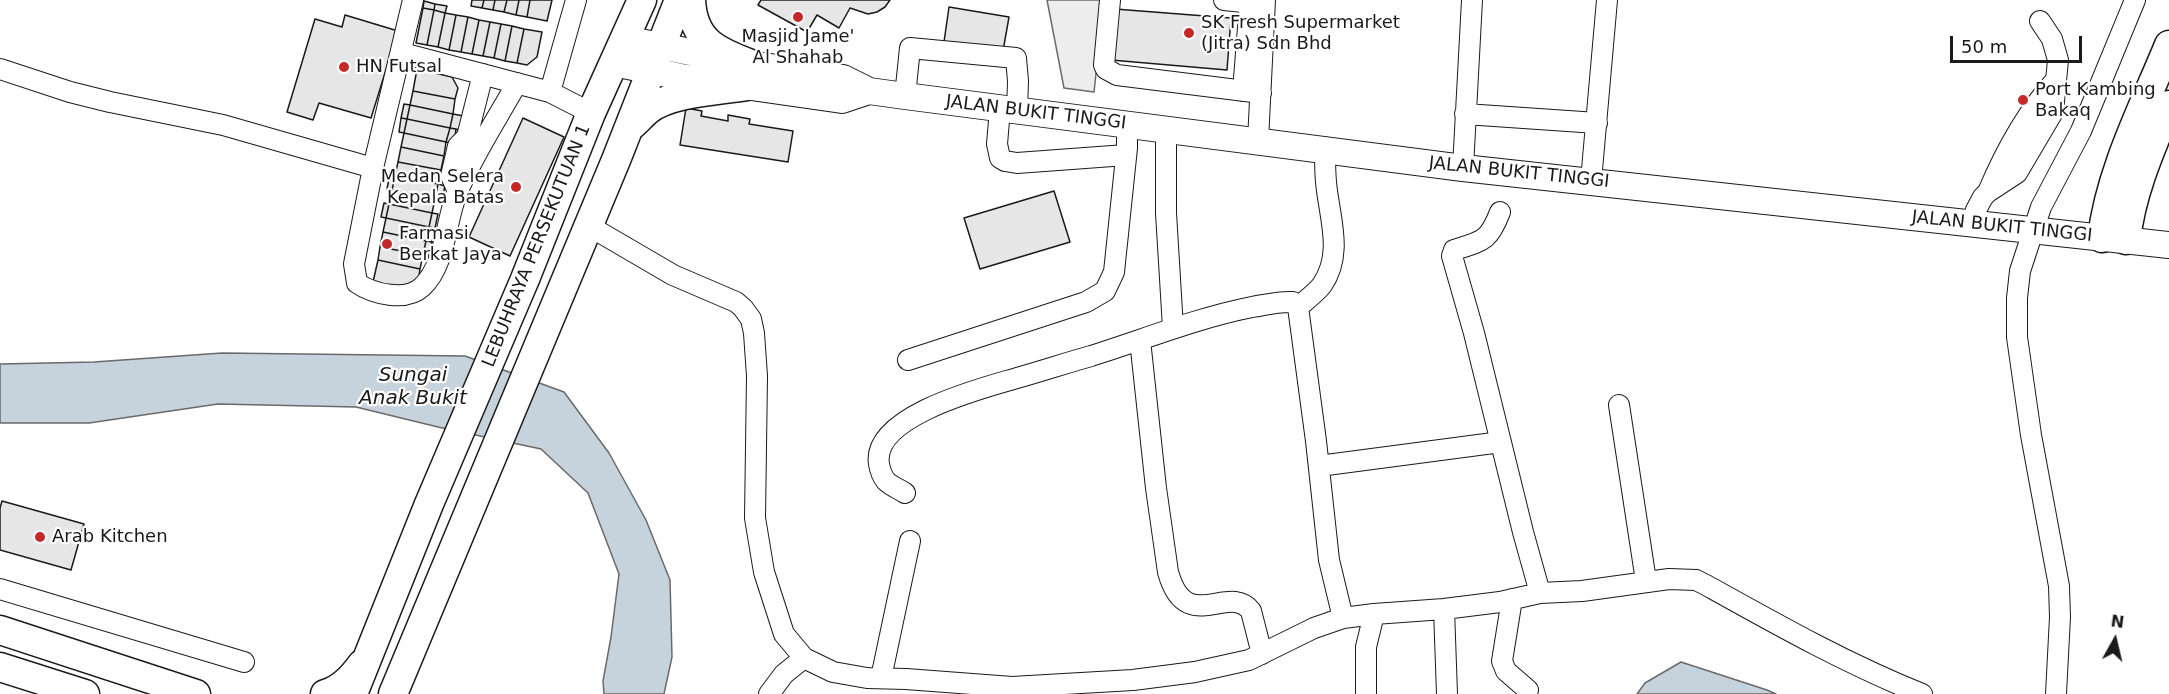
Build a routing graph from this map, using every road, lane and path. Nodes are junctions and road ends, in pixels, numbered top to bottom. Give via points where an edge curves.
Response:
1 (413, 0) edge
2 (576, 0) edge
3 (642, 0) edge
4 (679, 0) edge
5 (690, 0) edge
6 (1110, 0) edge
7 (1224, 0) edge
8 (1472, 0) edge
9 (1607, 0) edge
10 (2135, 0) edge
11 (1260, 2) edge
12 (2040, 21) dead end
13 (624, 32) edge
14 (2169, 45) edge
15 (402, 53) junction
16 (657, 59) junction
17 (0, 69) edge
18 (483, 74) junction
19 (749, 75) junction
20 (517, 83) junction
21 (550, 92) junction
22 (1252, 92) junction
23 (905, 96) junction
24 (2169, 105) edge
25 (1008, 110) junction
26 (591, 113) junction
27 (1465, 114) junction
28 (1597, 123) junction
29 (1127, 125) junction
30 (628, 129) junction
31 (1166, 130) junction
32 (1258, 141) junction
33 (1325, 149) junction
34 (1126, 155) junction
35 (373, 168) junction
36 (1463, 168) junction
37 (1591, 181) junction
38 (458, 191) junction
39 (1500, 212) dead end
40 (1972, 224) junction
41 (589, 226) junction
42 (2033, 230) junction
43 (2114, 239) junction
44 (2169, 245) edge
45 (1298, 307) junction
46 (1173, 328) junction
47 (1140, 340) junction
48 (908, 360) dead end
49 (1619, 405) dead end
50 (1501, 442) junction
51 (1319, 466) junction
52 (905, 493) dead end
53 (910, 541) dead end
54 (1646, 581) junction
55 (0, 589) edge
56 (1540, 593) junction
57 (1512, 599) junction
58 (1444, 609) junction
59 (1374, 614) junction
60 (1343, 618) junction
61 (0, 630) edge
62 (372, 651) junction
63 (1262, 654) junction
64 (804, 658) junction
65 (244, 662) dead end
66 (0, 667) edge
67 (881, 678) junction
68 (945, 688) edge
69 (1106, 688) edge
70 (1528, 690) dead end
71 (1027, 691) edge
72 (85, 694) edge
73 (196, 694) edge
74 (325, 694) edge
75 (353, 694) edge
76 (393, 694) edge
77 (769, 694) edge
78 (1366, 694) edge
79 (1447, 694) edge
80 (1922, 694) edge
81 (2056, 694) edge

1 - 15 street
2 - 21 street
3 - 13 highway, LEBUHRAYA PERSEKUTUAN 1
4 - 16 highway
5 - 19 highway via 703,39
6 - 22 street via 1104,65 1110,72
7 - 11 street
8 - 27 street
9 - 28 street
10 - 42 street via 2081,131
11 - 22 street
12 - 40 street via 2056,49 2055,81 2036,102 2000,163
13 - 16 main road, JALAN BUKIT TINGGI
13 - 26 highway, LEBUHRAYA PERSEKUTUAN 1
14 - 43 highway via 2121,161 2105,218
15 - 18 street
15 - 35 street
16 - 19 main road, JALAN BUKIT TINGGI
16 - 30 highway
17 - 35 street via 80,95 223,125
18 - 20 street
18 - 38 street via 467,137 458,146 451,176
19 - 23 main road, JALAN BUKIT TINGGI via 843,78 869,91
19 - 30 highway via 667,100 649,109
20 - 21 street
20 - 38 street
21 - 26 street
22 - 32 street
23 - 25 main road, JALAN BUKIT TINGGI
23 - 25 street via 910,48 1016,58 1018,81
24 - 43 highway via 2128,220
25 - 29 main road, JALAN BUKIT TINGGI
25 - 34 street via 997,144 1000,158 1005,161
26 - 62 highway, LEBUHRAYA PERSEKUTUAN 1
27 - 28 street
27 - 36 street
28 - 37 street
29 - 31 main road, JALAN BUKIT TINGGI
29 - 34 street
30 - 41 highway
31 - 32 main road, JALAN BUKIT TINGGI
31 - 46 street
32 - 33 main road, JALAN BUKIT TINGGI
33 - 36 main road, JALAN BUKIT TINGGI
33 - 45 street via 1334,254 1321,286
34 - 48 street via 1114,272 1105,291 1086,303
35 - 38 street via 354,264 357,283 384,293 411,295 430,277
36 - 37 main road, JALAN BUKIT TINGGI
37 - 40 main road, JALAN BUKIT TINGGI
39 - 50 street via 1492,233 1454,250 1452,256
40 - 42 main road, JALAN BUKIT TINGGI
41 - 64 street via 673,275 736,302 751,319 757,376 754,477 758,537 764,572 784,634
41 - 76 highway
42 - 43 main road, JALAN BUKIT TINGGI
42 - 81 street via 2020,271 2016,326 2059,586
43 - 44 main road, JALAN BUKIT TINGGI
45 - 46 street via 1286,301 1265,304
45 - 51 street
46 - 47 street
47 - 52 street via 957,396 919,413 891,434 879,453 882,475
47 - 63 street via 1171,585 1194,606 1237,602 1248,607
49 - 54 street
50 - 51 street
50 - 56 street
51 - 60 street via 1329,560
53 - 67 street
54 - 56 street
54 - 80 street via 1696,580 1814,644
55 - 65 street
56 - 57 street
57 - 58 street
57 - 70 street via 1502,661 1506,671
58 - 59 street
58 - 79 street
59 - 60 street
59 - 78 street via 1366,647
60 - 63 street
61 - 73 highway
62 - 74 highway via 344,685
62 - 75 highway, LEBUHRAYA PERSEKUTUAN 1
63 - 69 street via 1243,662
64 - 67 street via 833,672
64 - 77 street via 784,674
66 - 72 highway
67 - 68 street
68 - 71 street
69 - 71 street

